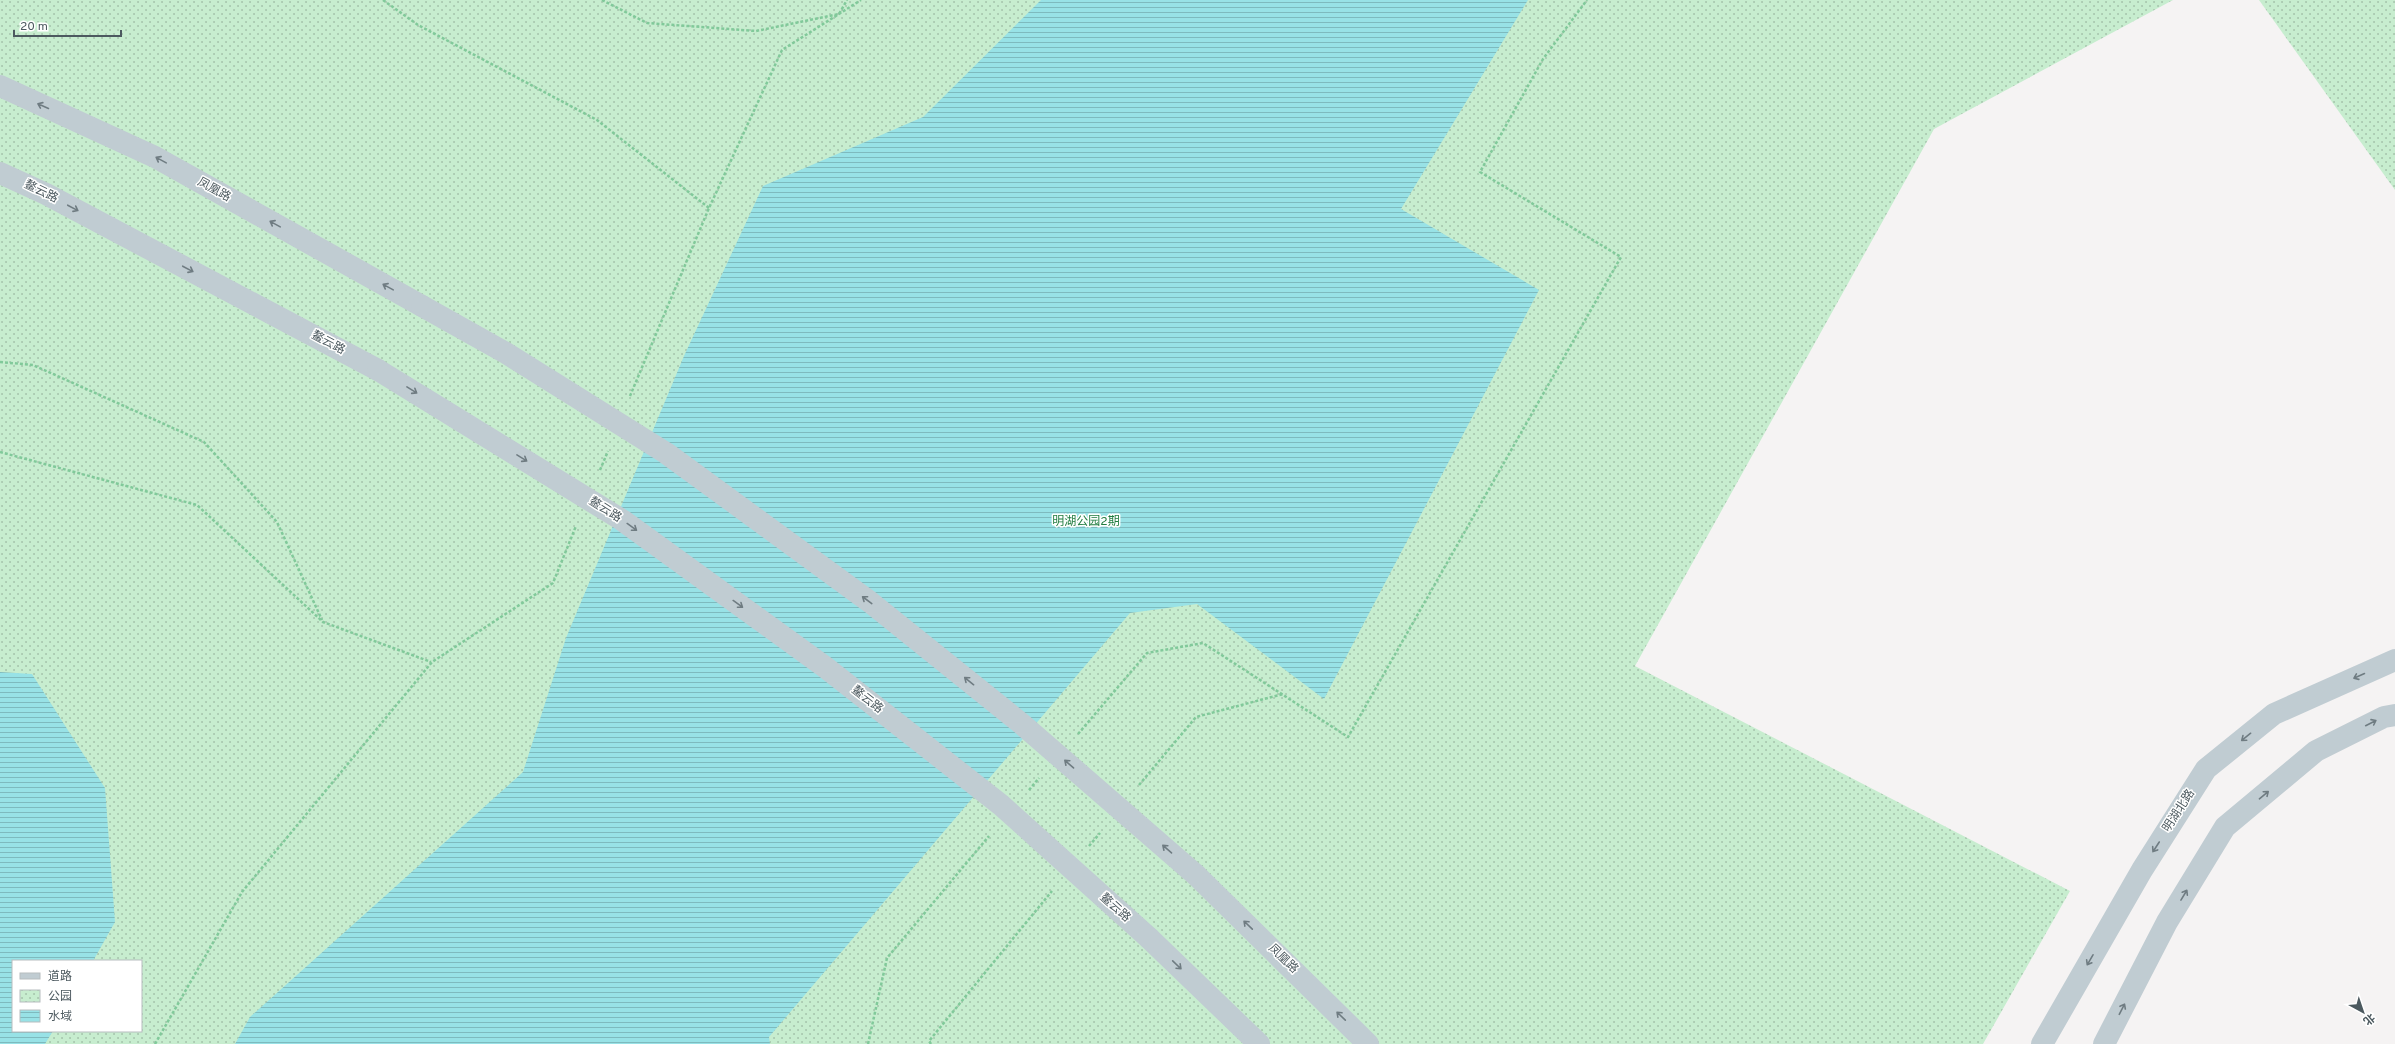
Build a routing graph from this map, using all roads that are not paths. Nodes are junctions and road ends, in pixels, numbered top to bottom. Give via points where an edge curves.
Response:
1 (0, 86) edge
2 (0, 173) edge
3 (2395, 660) edge
4 (2395, 714) edge
5 (1259, 1044) edge
6 (1368, 1044) edge
7 (2042, 1044) edge
8 (2104, 1044) edge

6 -> 1 street, 凤凰路, bridge via 1196,875 1023,725 863,597 666,453 506,353 155,156
2 -> 5 street, 鳌云路, bridge via 46,194 378,370 622,520 825,667 1001,805 1149,938
3 -> 7 street, 明湖北路 via 2274,714 2206,769 2142,870
8 -> 4 street via 2167,922 2225,827 2316,751

